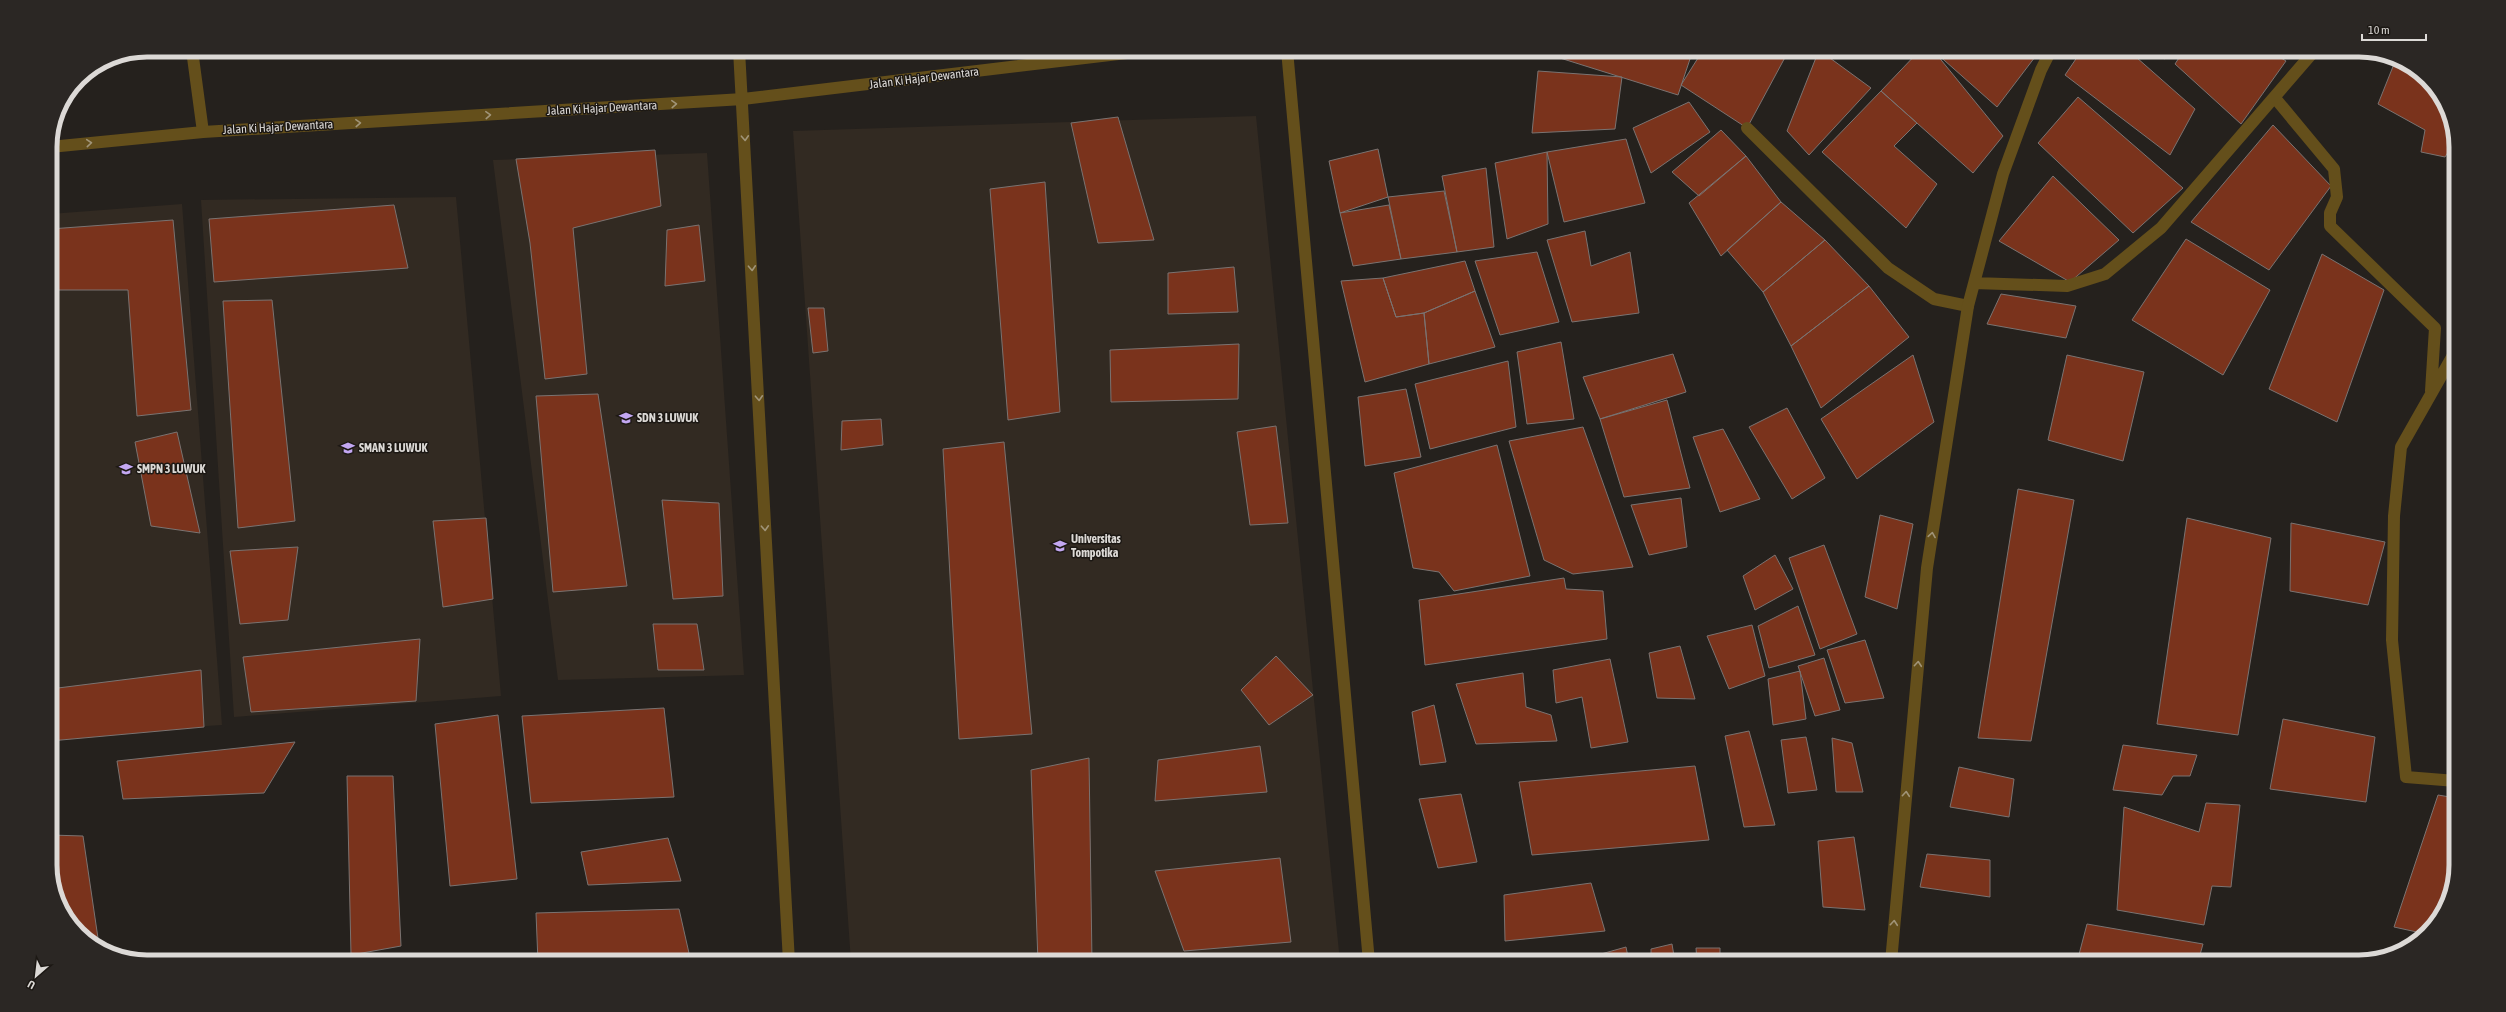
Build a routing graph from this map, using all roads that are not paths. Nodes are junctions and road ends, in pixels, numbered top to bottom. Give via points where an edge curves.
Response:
1 (193, 57) edge
2 (740, 57) edge
3 (1094, 57) edge
4 (1288, 57) edge
5 (2047, 57) edge
6 (2309, 57) edge
7 (2275, 98) junction
8 (744, 99) junction
9 (1747, 128) dead end
10 (203, 132) junction
11 (57, 145) edge
12 (1974, 283) junction
13 (1968, 306) junction
14 (2449, 362) edge
15 (2430, 394) junction
16 (2449, 780) edge
17 (789, 955) edge
18 (1368, 955) edge
19 (1892, 955) edge

1 - 10 street
2 - 8 street
3 - 8 street, Jalan Ki Hajar Dewantara
4 - 18 street
5 - 12 street via 2003,174
6 - 7 street
7 - 12 street via 2161,228 2104,274 2067,286
7 - 15 street via 2334,170 2338,197 2330,213 2330,226 2435,328
10 -> 8 street, Jalan Ki Hajar Dewantara
8 -> 17 street
9 - 13 street via 1888,268 1934,299
11 -> 10 street, Jalan Ki Hajar Dewantara
12 - 13 street
19 -> 13 street via 1927,568
14 - 15 street
15 - 16 street via 2401,447 2394,516 2392,640 2406,777

